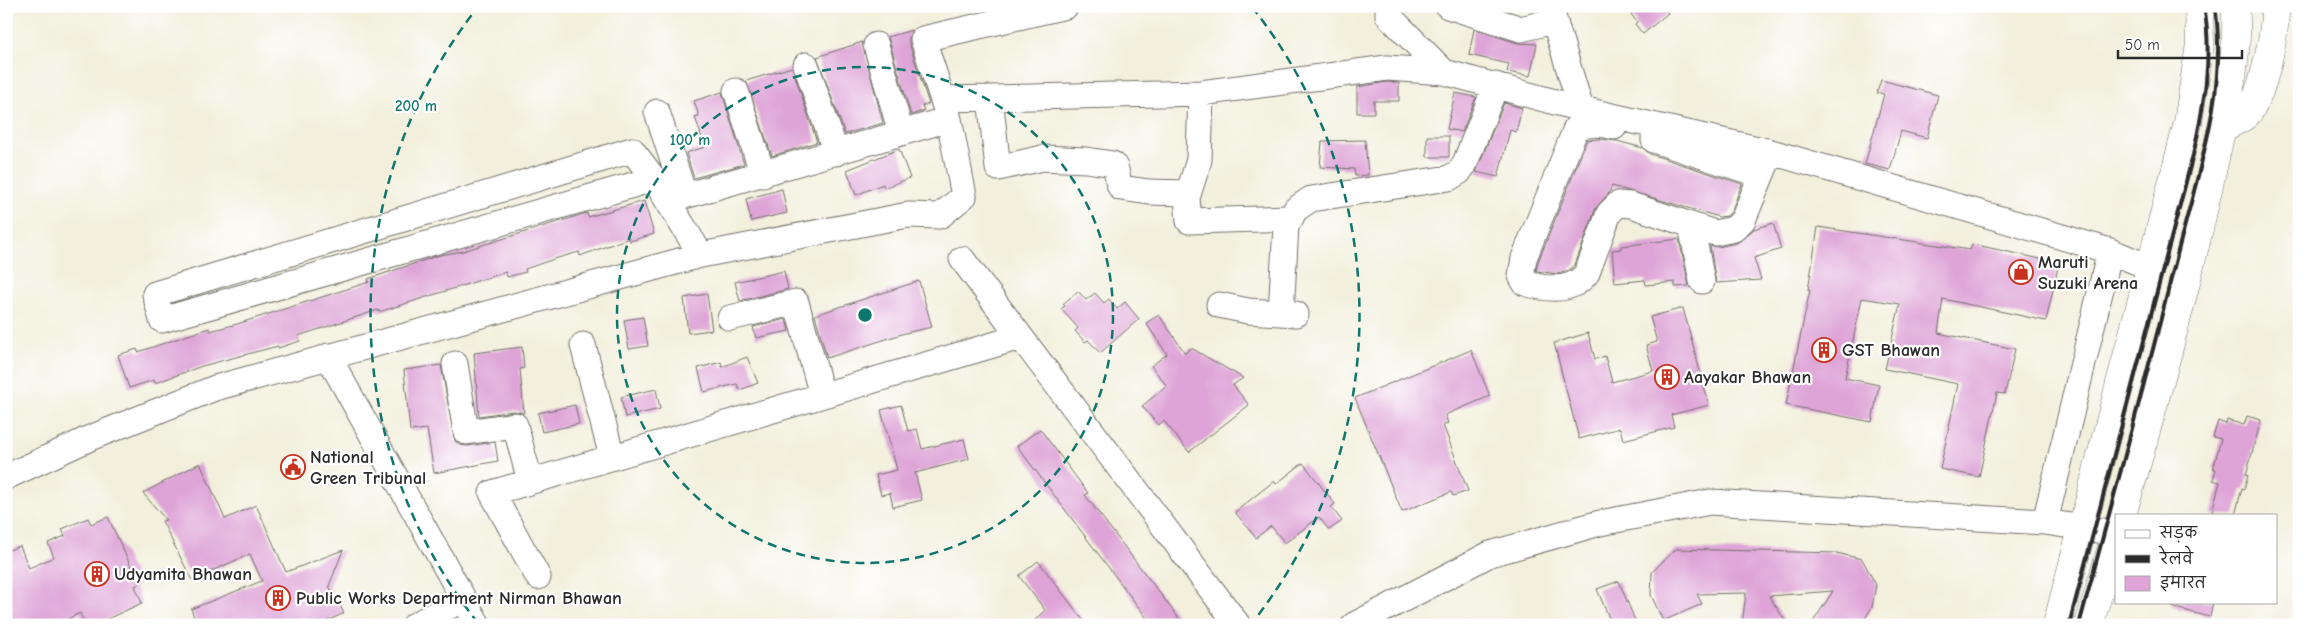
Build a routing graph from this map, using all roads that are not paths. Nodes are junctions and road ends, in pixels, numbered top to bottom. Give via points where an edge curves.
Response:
1 (1066, 6) edge
2 (1388, 6) edge
3 (1448, 6) edge
4 (2199, 6) edge
5 (2235, 6) edge
6 (2260, 6) edge
7 (2275, 6) edge
8 (1551, 14) edge
9 (876, 45) dead end
10 (2263, 45) junction
11 (806, 65) dead end
12 (1444, 72) junction
13 (1496, 85) junction
14 (736, 91) dead end
15 (1201, 93) junction
16 (990, 98) junction
17 (946, 109) junction
18 (1581, 109) junction
19 (658, 112) dead end
20 (2188, 122) junction
21 (2222, 128) junction
22 (902, 133) junction
23 (1771, 152) junction
24 (836, 153) junction
25 (763, 175) junction
26 (1761, 175) junction
27 (654, 179) junction
28 (1188, 193) junction
29 (1291, 218) junction
30 (1691, 224) junction
31 (2110, 251) junction
32 (701, 255) junction
33 (962, 258) dead end
34 (2150, 267) junction
35 (1702, 281) dead end
36 (1219, 305) dead end
37 (730, 318) dead end
38 (1020, 337) junction
39 (583, 345) dead end
40 (328, 356) junction
41 (455, 364) dead end
42 (822, 395) junction
43 (612, 457) junction
44 (6, 477) edge
45 (530, 481) junction
46 (2122, 514) edge
47 (2045, 522) junction
48 (2081, 526) junction
49 (2115, 533) edge
50 (2115, 537) edge
51 (538, 576) dead end
52 (463, 599) junction
53 (416, 625) edge
54 (478, 625) edge
55 (1238, 625) edge
56 (1354, 625) edge
57 (2057, 625) edge
58 (2090, 625) edge

1 - 17 street via 924,38
2 - 12 street via 1388,15
3 - 8 street via 1521,29
4 - 20 main road via 2200,44
5 - 21 main road via 2234,55
6 - 10 main road
7 - 10 main road
8 - 18 street
9 - 22 street
10 - 21 main road via 2238,104
11 - 24 street
12 - 13 street
12 - 15 street via 1387,68
13 - 18 street
13 - 29 street via 1459,172 1449,178 1311,199 1296,209
14 - 25 street
15 - 16 street
15 - 28 street via 1199,160
16 - 17 street
16 - 28 street via 998,168 1043,158 1086,160 1113,164 1121,188
17 - 22 street
17 - 32 street via 964,196 940,216 908,215
18 - 23 street
19 - 25 street via 683,190 688,196
20 - 21 main road
20 - 34 main road
21 - 46 main road via 2181,306
22 - 24 street
23 - 26 street
23 - 31 street
24 - 25 street
26 - 30 street via 1743,220 1734,229 1715,233
26 - 30 street via 1611,126 1585,124 1576,128 1524,258 1521,276 1526,284 1546,290 1582,281 1609,213 1618,204
27 - 27 street via 632,150 155,294 162,320
27 - 32 street
28 - 29 street via 1188,218 1193,222
29 - 36 street via 1286,226 1284,248 1289,314
30 - 35 street
31 - 34 street
31 - 47 street
32 - 40 street
33 - 38 street
34 - 48 main road
37 - 42 street via 796,302
38 - 42 street
38 - 55 street
39 - 43 street
40 - 44 street via 215,388 90,438
40 - 52 street
41 - 45 street via 466,432 515,425
42 - 43 street
43 - 45 street
45 - 51 street via 492,493
47 - 48 street
47 - 56 street via 1710,502 1600,523 1490,554
48 - 49 street
48 - 57 main road
50 - 58 main road
52 - 53 street
52 - 54 street

